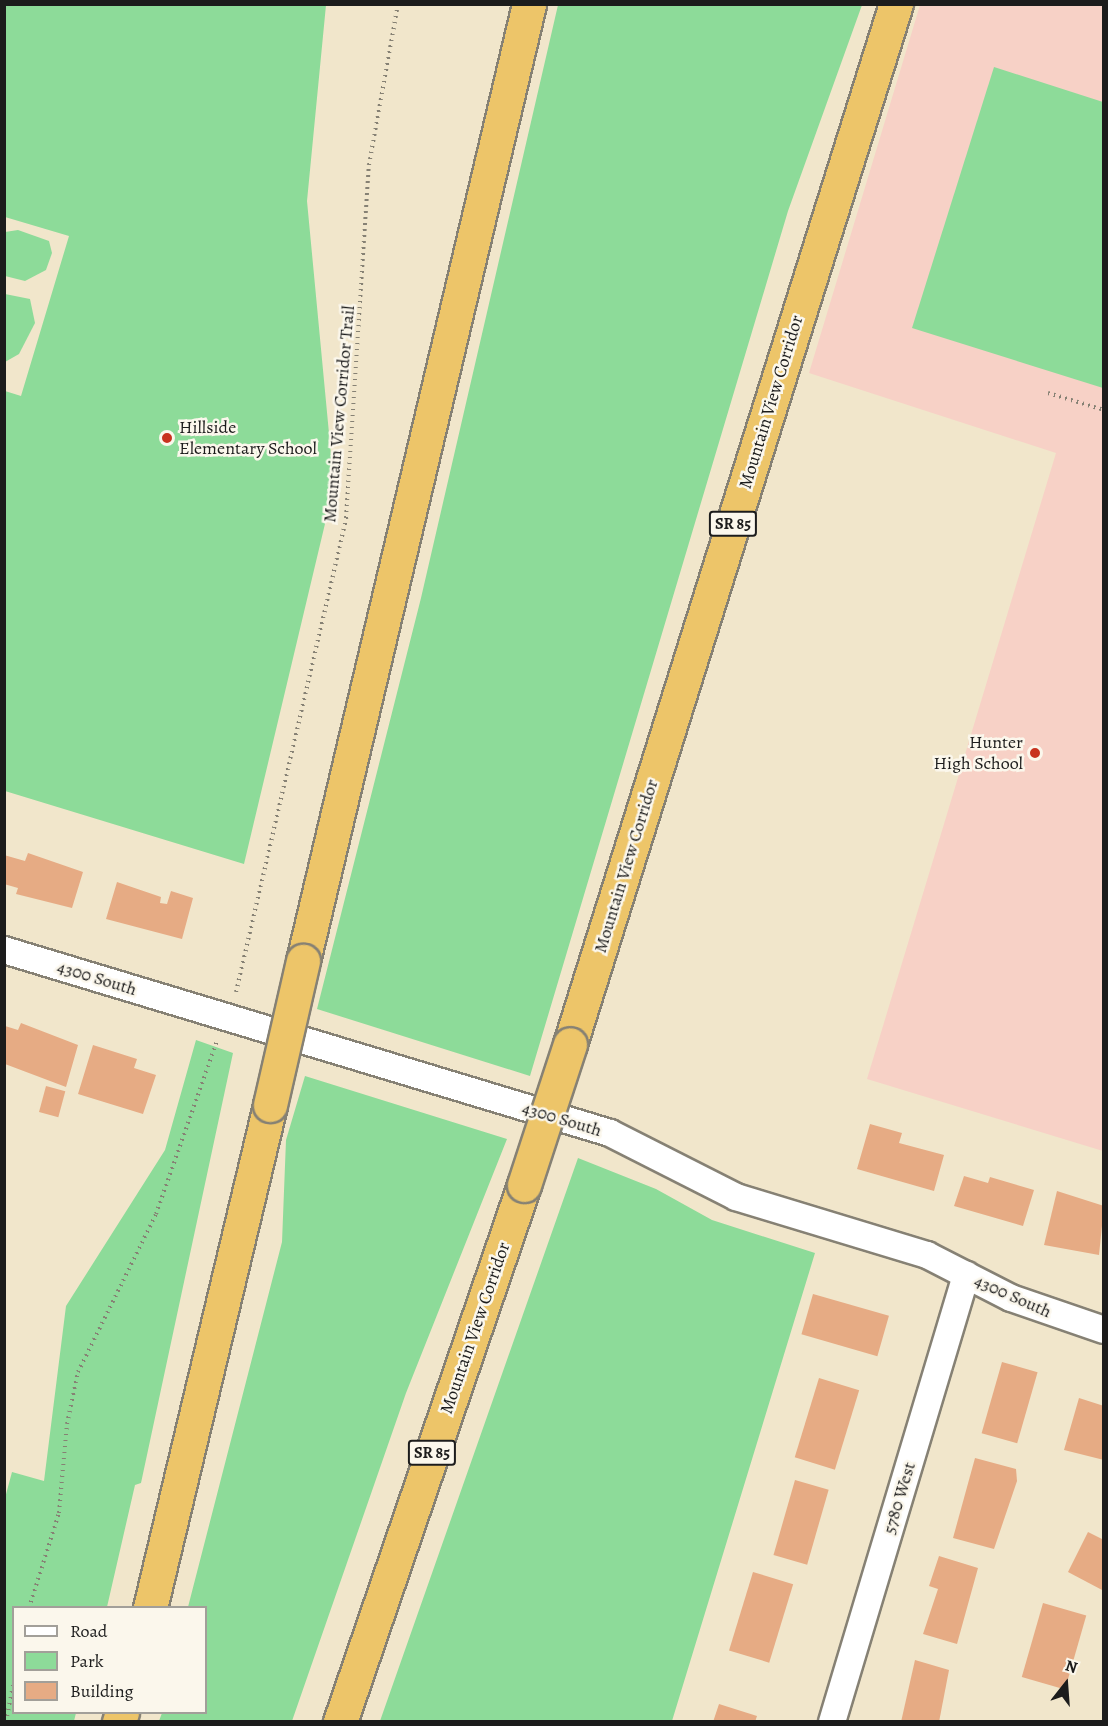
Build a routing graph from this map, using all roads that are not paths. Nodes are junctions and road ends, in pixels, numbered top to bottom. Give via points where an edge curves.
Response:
1 (529, 4) edge
2 (896, 4) edge
3 (4, 950) edge
4 (966, 1275) junction
5 (1104, 1330) edge
6 (150, 1606) edge
7 (340, 1722) edge
8 (832, 1722) edge

1 - 6 highway, bridge
2 - 7 highway, Mountain View Corridor / SR 85, bridge via 570,1044
3 - 4 street, 4300 South via 610,1133 736,1197 927,1256
4 - 5 street, 4300 South via 1034,1308
4 - 8 street, 5780 West

